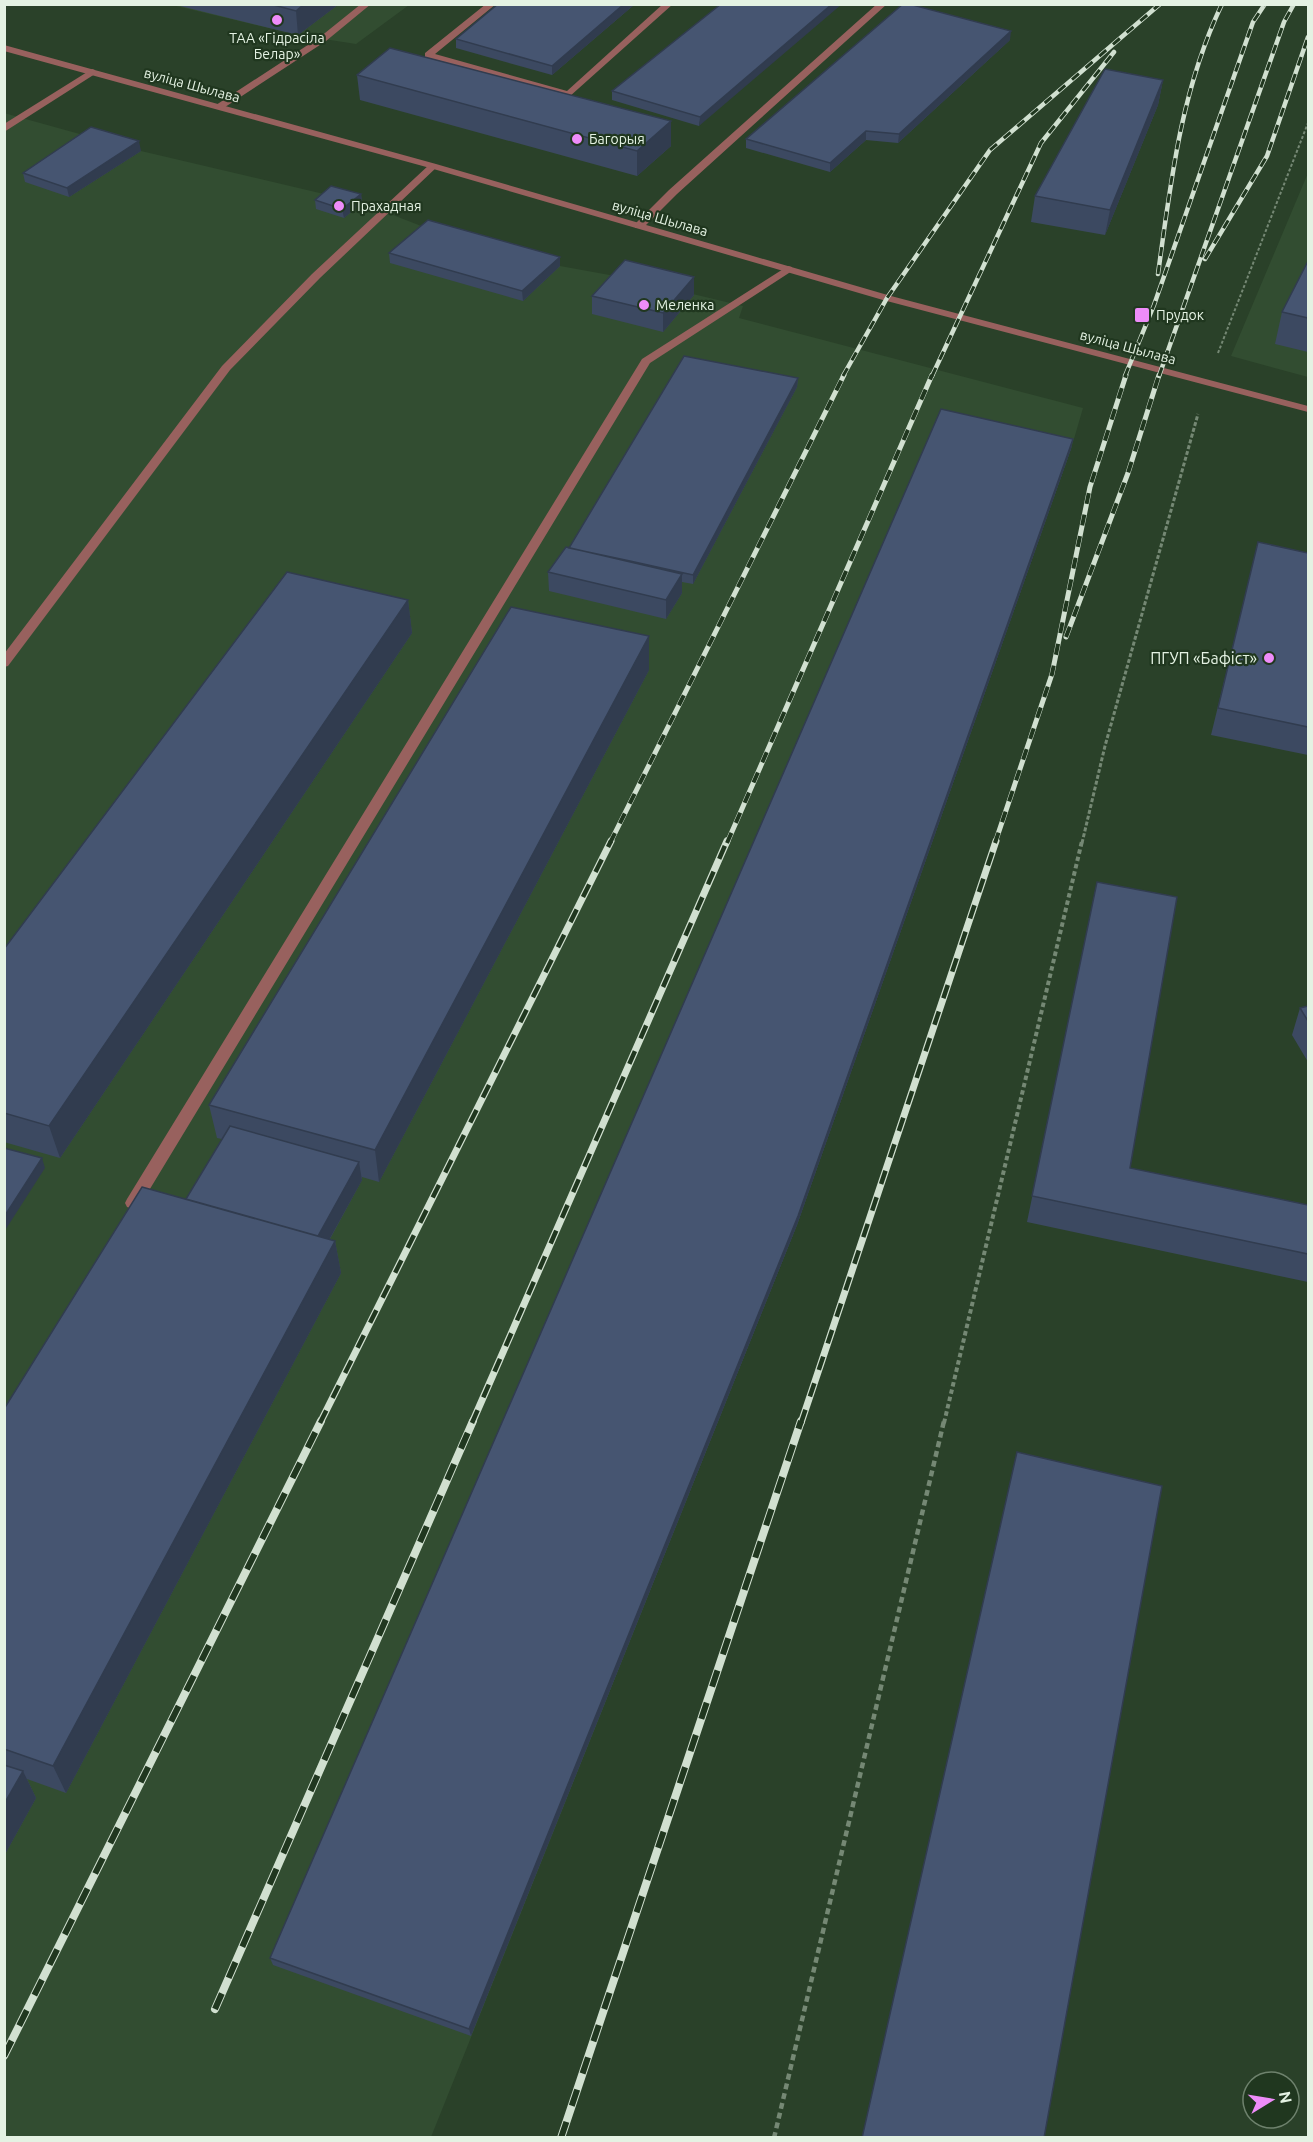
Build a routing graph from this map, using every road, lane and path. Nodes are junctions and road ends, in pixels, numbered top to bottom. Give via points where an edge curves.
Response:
1 (367, 4) edge
2 (492, 4) edge
3 (669, 4) edge
4 (883, 4) edge
5 (4, 48) edge
6 (92, 72) junction
7 (219, 107) junction
8 (1308, 123) edge
9 (4, 129) edge
10 (433, 166) junction
11 (639, 226) junction
12 (788, 270) junction
13 (1207, 382) junction
14 (1308, 410) edge
15 (4, 663) edge
16 (123, 1219) edge
17 (774, 2138) edge

1 - 7 street via 322,39
2 - 3 street via 428,55 569,94
4 - 11 street
5 - 6 street, вуліца Шылава
6 - 7 street, вуліца Шылава
6 - 9 street
7 - 10 street, вуліца Шылава
8 - 13 path
10 - 11 street, вуліца Шылава
10 - 15 street via 226,368
11 - 12 street, вуліца Шылава
12 - 13 street, вуліца Шылава
12 - 16 street via 646,361
13 - 14 street, вуліца Шылава
13 - 17 path via 1105,746

